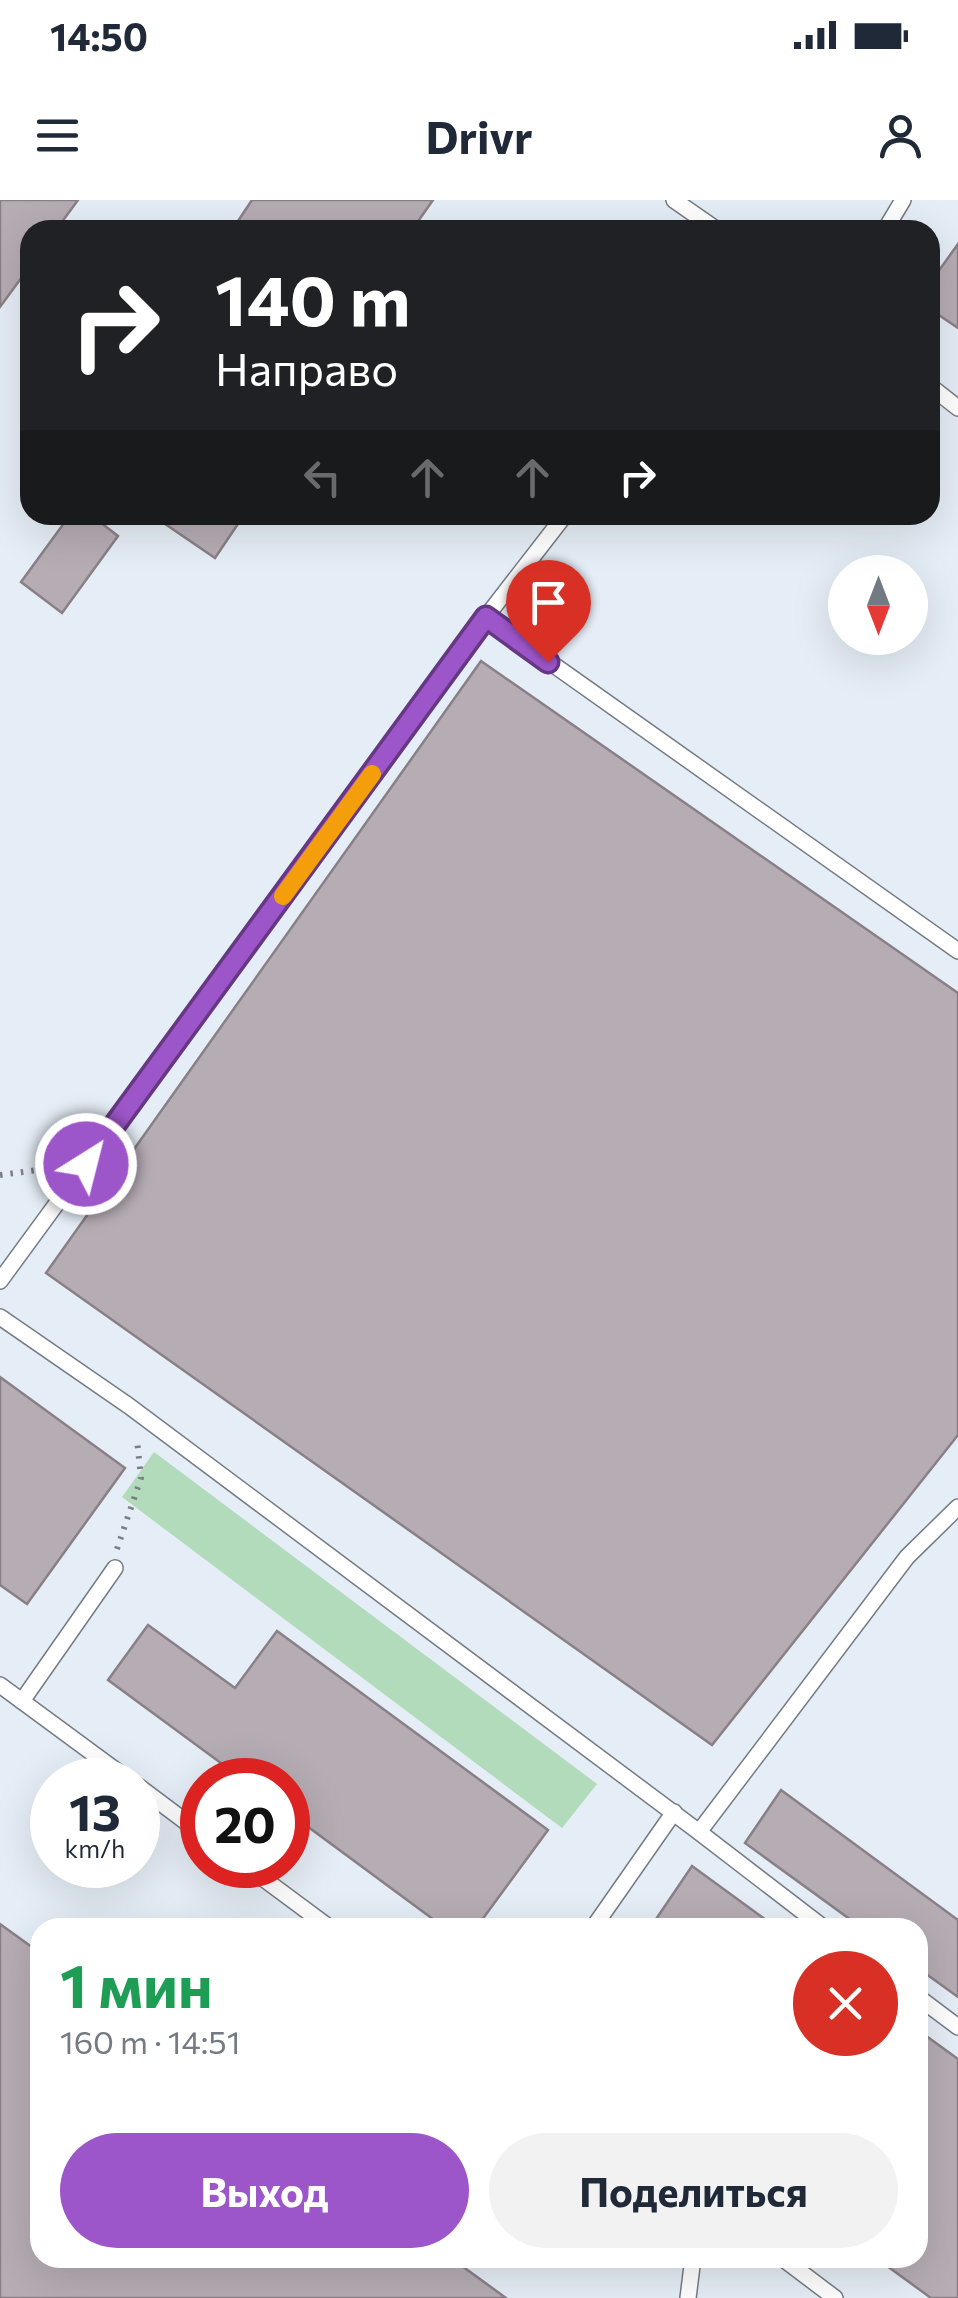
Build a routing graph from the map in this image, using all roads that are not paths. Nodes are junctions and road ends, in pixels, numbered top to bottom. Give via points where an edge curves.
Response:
1 (674, 200) edge
2 (703, 220) edge
3 (557, 525) edge
4 (486, 617) junction
5 (958, 951) edge
6 (0, 1282) edge
7 (0, 1317) edge
8 (958, 1507) edge
9 (115, 1568) road end
10 (0, 1686) edge
11 (22, 1701) junction
12 (99, 1758) edge
13 (674, 1812) junction
14 (700, 1832) junction
15 (276, 1888) edge
16 (317, 1918) edge
17 (600, 1918) edge
18 (811, 1918) edge
19 (928, 2004) edge
20 (958, 2027) edge
21 (692, 2268) edge
22 (795, 2268) edge
23 (688, 2298) edge
24 (835, 2298) edge

1 - 2 lane
3 - 4 lane
4 - 5 lane
4 - 6 lane
7 - 13 lane
8 - 14 lane via 907,1556
9 - 11 lane
10 - 11 lane
11 - 12 lane
13 - 14 lane
13 - 17 lane
14 - 18 lane
15 - 16 lane
19 - 20 lane
21 - 23 lane
22 - 24 lane

